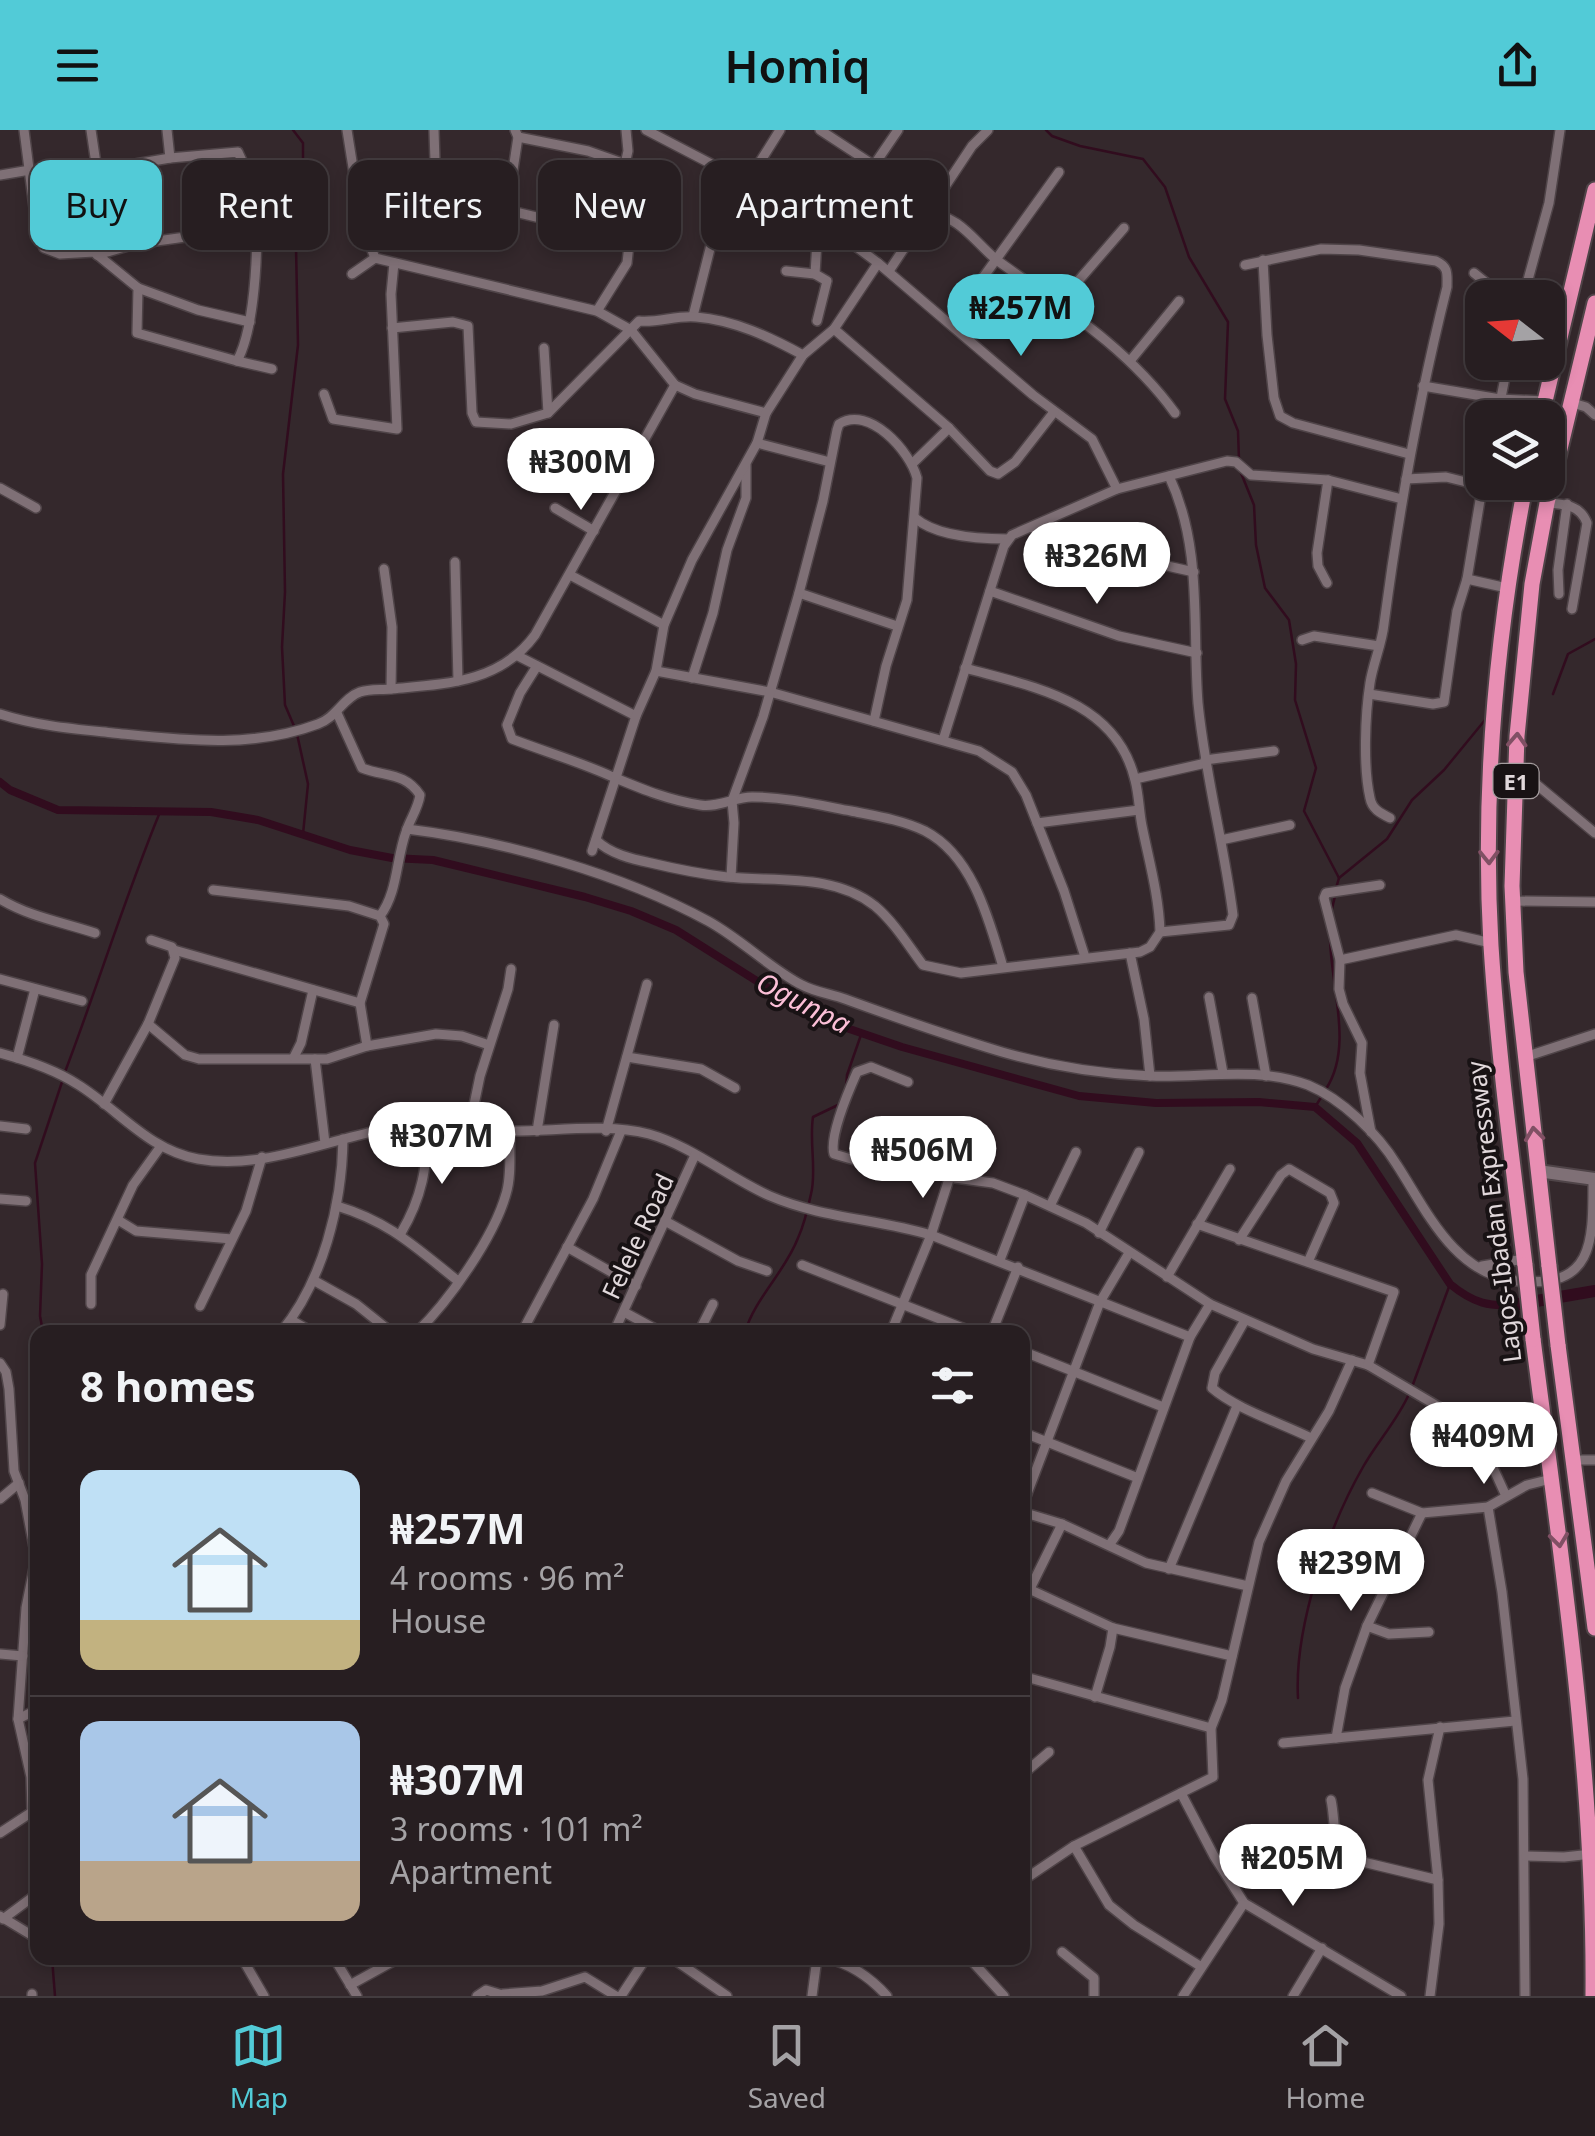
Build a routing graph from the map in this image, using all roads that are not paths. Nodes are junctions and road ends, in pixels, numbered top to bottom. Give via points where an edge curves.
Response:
1 (24, 130) edge
2 (92, 130) edge
3 (167, 130) edge
4 (347, 130) edge
5 (434, 130) edge
6 (626, 130) edge
7 (646, 130) edge
8 (780, 130) edge
9 (820, 130) edge
10 (898, 130) edge
11 (988, 130) edge
12 (1560, 130) edge
13 (516, 133) edge
14 (170, 158) junction
15 (94, 160) edge
16 (158, 160) edge
17 (242, 160) edge
18 (353, 160) edge
19 (435, 160) edge
20 (513, 160) edge
21 (614, 160) edge
22 (626, 160) edge
23 (707, 160) edge
24 (761, 160) edge
25 (867, 160) edge
26 (880, 160) edge
27 (30, 170) joint
28 (1059, 172) dead end
29 (0, 175) edge
30 (948, 184) edge
31 (1595, 190) edge
32 (948, 217) edge
33 (1124, 228) dead end
34 (49, 250) edge
35 (108, 250) edge
36 (110, 250) edge
37 (256, 250) edge
38 (372, 250) edge
39 (626, 250) edge
40 (710, 250) edge
41 (816, 250) edge
42 (862, 250) edge
43 (904, 250) edge
44 (98, 255) junction
45 (375, 258) junction
46 (998, 260) junction
47 (1263, 260) junction
48 (878, 262) junction
49 (394, 263) junction
50 (108, 264) junction
51 (1245, 265) dead end
52 (786, 270) dead end
53 (889, 271) junction
54 (1474, 273) dead end
55 (352, 274) dead end
56 (815, 274) junction
57 (1483, 280) edge
58 (1528, 280) edge
59 (138, 288) junction
60 (1180, 301) dead end
61 (1060, 302) junction
62 (1595, 303) edge
63 (597, 312) junction
64 (694, 316) junction
65 (818, 321) dead end
66 (250, 322) junction
67 (951, 322) junction
68 (392, 328) junction
69 (1592, 328) edge
70 (834, 329) junction
71 (632, 330) junction
72 (544, 348) dead end
73 (803, 354) junction
74 (1130, 360) junction
75 (237, 361) junction
76 (272, 369) dead end
77 (1504, 380) edge
78 (675, 384) junction
79 (1423, 386) junction
80 (324, 394) dead end
81 (1500, 399) junction
82 (1504, 400) edge
83 (1545, 400) edge
84 (1569, 402) junction
85 (1054, 412) junction
86 (1175, 413) dead end
87 (548, 414) junction
88 (766, 414) junction
89 (1595, 416) edge
90 (949, 428) junction
91 (757, 442) junction
92 (1409, 454) junction
93 (748, 458) junction
94 (830, 462) junction
95 (913, 463) junction
96 (1168, 476) junction
97 (1406, 479) junction
98 (1328, 480) junction
99 (1465, 481) edge
100 (0, 488) edge
101 (1116, 489) junction
102 (1402, 499) junction
103 (1480, 500) edge
104 (1523, 500) edge
105 (1546, 503) junction
106 (1567, 504) junction
107 (36, 508) dead end
108 (556, 508) dead end
109 (915, 518) junction
110 (1032, 528) junction
111 (594, 532) junction
112 (1008, 538) junction
113 (456, 562) dead end
114 (384, 569) dead end
115 (1194, 572) junction
116 (570, 575) junction
117 (1577, 576) junction
118 (1467, 579) junction
119 (1327, 584) dead end
120 (1507, 588) junction
121 (990, 591) junction
122 (799, 593) junction
123 (1572, 609) dead end
124 (664, 625) junction
125 (897, 626) junction
126 (1302, 640) dead end
127 (1379, 646) junction
128 (1197, 652) junction
129 (518, 656) junction
130 (537, 666) junction
131 (965, 668) junction
132 (656, 671) junction
133 (692, 678) junction
134 (458, 681) junction
135 (391, 689) junction
136 (770, 692) junction
137 (1369, 694) junction
138 (337, 713) junction
139 (0, 714) edge
140 (636, 716) junction
141 (874, 722) junction
142 (943, 740) junction
143 (1274, 751) dead end
144 (1205, 762) junction
145 (615, 778) junction
146 (1135, 779) junction
147 (1516, 780) junction
148 (732, 802) junction
149 (1139, 810) junction
150 (1390, 818) dead end
151 (1038, 823) junction
152 (1290, 825) dead end
153 (406, 831) junction
154 (1595, 833) edge
155 (596, 840) junction
156 (1221, 840) junction
157 (592, 851) dead end
158 (731, 877) junction
159 (1380, 884) dead end
160 (213, 890) dead end
161 (1514, 901) junction
162 (1595, 902) edge
163 (1, 903) edge
164 (380, 916) junction
165 (1160, 932) junction
166 (95, 933) dead end
167 (152, 940) dead end
168 (1491, 943) junction
169 (174, 950) junction
170 (1130, 953) junction
171 (1085, 957) junction
172 (1340, 960) junction
173 (1003, 967) junction
174 (510, 969) dead end
175 (0, 979) edge
176 (647, 984) dead end
177 (34, 990) junction
178 (313, 990) junction
179 (1210, 997) dead end
180 (1252, 998) dead end
181 (82, 1001) dead end
182 (360, 1003) junction
183 (148, 1024) junction
184 (554, 1025) dead end
185 (1595, 1034) edge
186 (489, 1044) junction
187 (367, 1046) junction
188 (0, 1054) edge
189 (294, 1057) junction
190 (628, 1057) junction
191 (1525, 1057) junction
192 (17, 1058) junction
193 (315, 1059) junction
194 (1223, 1073) junction
195 (1150, 1076) junction
196 (1266, 1076) junction
197 (908, 1082) dead end
198 (735, 1088) dead end
199 (104, 1104) junction
200 (429, 1125) junction
201 (0, 1126) edge
202 (469, 1128) junction
203 (26, 1129) dead end
204 (510, 1131) junction
205 (537, 1131) junction
206 (606, 1131) junction
207 (621, 1131) junction
208 (1368, 1131) junction
209 (342, 1140) junction
210 (325, 1143) junction
211 (161, 1146) junction
212 (1076, 1152) dead end
213 (1139, 1152) dead end
214 (695, 1155) junction
215 (262, 1157) junction
216 (1230, 1169) dead end
217 (1538, 1172) junction
218 (950, 1176) junction
219 (1594, 1179) edge
220 (1025, 1194) junction
221 (0, 1198) edge
222 (26, 1201) dead end
223 (337, 1206) junction
224 (1050, 1206) junction
225 (118, 1220) junction
226 (665, 1220) junction
227 (1196, 1224) junction
228 (401, 1233) junction
229 (1099, 1233) junction
230 (932, 1235) junction
231 (232, 1240) junction
232 (1239, 1240) junction
233 (566, 1246) junction
234 (1129, 1253) junction
235 (1000, 1260) junction
236 (1308, 1262) junction
237 (1524, 1262) junction
238 (802, 1265) dead end
239 (1476, 1265) junction
240 (1018, 1267) junction
241 (767, 1271) dead end
242 (1167, 1277) junction
243 (312, 1280) junction
244 (458, 1281) junction
245 (636, 1286) junction
246 (3, 1294) dead end
247 (1100, 1302) junction
248 (91, 1304) dead end
249 (713, 1304) dead end
250 (1210, 1304) junction
251 (902, 1305) junction
252 (200, 1306) dead end
253 (624, 1312) junction
254 (291, 1320) junction
255 (1245, 1320) junction
256 (0, 1325) edge
257 (287, 1325) edge
258 (300, 1325) edge
259 (382, 1325) edge
260 (423, 1325) edge
261 (526, 1325) edge
262 (618, 1325) edge
263 (647, 1325) edge
264 (702, 1325) edge
265 (894, 1325) edge
266 (955, 1325) edge
267 (995, 1325) edge
268 (1190, 1337) junction
269 (1030, 1354) edge
270 (1352, 1360) junction
271 (0, 1363) edge
272 (1368, 1365) junction
273 (1076, 1370) junction
274 (1238, 1406) junction
275 (1163, 1407) junction
276 (1483, 1433) junction
277 (1030, 1435) edge
278 (1545, 1435) junction
279 (1311, 1438) junction
280 (1048, 1442) junction
281 (1574, 1460) junction
282 (1595, 1460) edge
283 (1138, 1478) junction
284 (1551, 1479) junction
285 (20, 1483) junction
286 (1030, 1489) edge
287 (1372, 1493) dead end
288 (1506, 1496) junction
289 (0, 1499) edge
290 (1488, 1507) junction
291 (1030, 1513) edge
292 (1422, 1513) junction
293 (30, 1521) edge
294 (1062, 1524) junction
295 (1110, 1544) junction
296 (1169, 1569) junction
297 (1248, 1586) junction
298 (30, 1588) edge
299 (1030, 1590) joint
300 (1367, 1626) junction
301 (1113, 1628) junction
302 (1595, 1628) edge
303 (1429, 1632) dead end
304 (0, 1654) edge
305 (23, 1656) junction
306 (1232, 1656) junction
307 (1030, 1678) edge
308 (1095, 1697) junction
309 (30, 1713) edge
310 (18, 1719) junction
311 (1514, 1720) junction
312 (1440, 1727) junction
313 (1211, 1728) junction
314 (1336, 1738) junction
315 (1283, 1743) dead end
316 (1049, 1752) dead end
317 (1030, 1768) edge
318 (30, 1772) edge
319 (1180, 1793) junction
320 (1331, 1800) dead end
321 (30, 1813) edge
322 (0, 1833) edge
323 (1074, 1846) junction
324 (1592, 1854) junction
325 (1526, 1856) junction
326 (1030, 1876) edge
327 (1438, 1880) junction
328 (30, 1899) edge
329 (1244, 1903) junction
330 (2, 1918) edge
331 (30, 1934) edge
332 (1322, 1948) junction
333 (1062, 1952) dead end
334 (246, 1965) edge
335 (338, 1965) edge
336 (386, 1965) edge
337 (641, 1965) edge
338 (682, 1965) edge
339 (817, 1965) edge
340 (846, 1965) edge
341 (975, 1965) edge
342 (1200, 1966) junction
343 (350, 1985) junction
344 (504, 1995) edge
345 (264, 1996) edge
346 (357, 1996) edge
347 (478, 1996) edge
348 (618, 1996) edge
349 (727, 1996) edge
350 (812, 1996) edge
351 (886, 1996) edge
352 (1004, 1996) edge
353 (1094, 1996) edge
354 (1183, 1996) edge
355 (1292, 1996) edge
356 (1401, 1996) edge
357 (1430, 1996) edge
358 (1524, 1996) edge
359 (1593, 1996) edge

1 - 27 street
2 - 15 street
3 - 14 street
4 - 18 street
5 - 19 street
6 - 22 street
7 - 23 street
8 - 24 street
9 - 25 street
10 - 26 street
11 - 30 street
12 - 58 street
13 - 20 street
13 - 21 street
14 - 16 street
14 - 17 street via 238,152
27 - 29 street
28 - 46 street
31 - 83 highway via 1558,322
32 - 46 street
33 - 61 street
34 - 44 street
35 - 44 street
36 - 50 street
37 - 66 street
38 - 45 street
39 - 63 street via 623,272
40 - 64 street
41 - 56 street
42 - 48 street
43 - 53 street
44 - 50 street
45 - 49 street
45 - 55 street
46 - 61 street
46 - 67 street
47 - 51 street
47 - 79 street via 1321,249 1444,265 1447,287
47 - 92 street via 1280,416
48 - 53 street
48 - 70 street
49 - 63 street
49 - 68 street
50 - 59 street
52 - 56 street
53 - 67 street
54 - 57 street
56 - 65 street via 827,281
59 - 66 street
59 - 75 street via 138,333
60 - 74 street
61 - 74 street
62 - 69 highway, Lagos-Ibadan Expressway / E1
63 - 71 street
64 - 71 street via 639,321
64 - 73 street
66 - 75 street
67 - 85 street
68 - 80 street via 397,429 332,419
68 - 87 street via 468,326 478,424
69 - 84 highway, Lagos-Ibadan Expressway / E1
70 - 73 street
70 - 90 street
71 - 78 street
71 - 87 street
72 - 87 street
73 - 88 street
74 - 86 street
75 - 76 street
77 - 81 street
78 - 88 street
78 - 111 street
79 - 81 street
79 - 92 street
81 - 82 street
84 - 89 street
84 - 105 highway, Lagos-Ibadan Expressway / E1
85 - 90 street via 998,474
85 - 101 street via 1096,444
88 - 91 street
90 - 95 street
91 - 93 street
91 - 94 street
92 - 97 street
93 - 124 street
93 - 133 street via 746,498
94 - 95 street via 839,424 850,419 892,437
94 - 122 street
95 - 109 street
96 - 98 street via 1227,461 1251,475
96 - 101 street
96 - 115 street
97 - 99 street
97 - 102 street
98 - 102 street
98 - 119 street via 1317,562
100 - 107 street
101 - 110 street
102 - 127 street
103 - 118 street
104 - 120 highway, Lagos-Ibadan Expressway / E1
105 - 106 street
147 -> 105 highway, Lagos-Ibadan Expressway / E1 via 1522,666
106 - 117 street via 1587,523
106 - 117 street via 1559,588
108 - 111 street
109 - 112 street via 950,533
109 - 125 street via 907,600
110 - 112 street
110 - 115 street
111 - 116 street
112 - 121 street
113 - 134 street
114 - 135 street
115 - 128 street
116 - 124 street
116 - 129 street
117 - 123 street
118 - 120 street
118 - 137 street via 1444,702
120 -> 168 highway, Lagos-Ibadan Expressway / E1 via 1493,720
121 - 128 street via 1118,636
121 - 131 street
122 - 125 street
122 - 136 street
124 - 132 street
125 - 141 street
126 - 127 street
127 - 137 street
128 - 144 street
129 - 130 street
129 - 134 street via 492,673
130 - 140 street
130 - 145 street via 514,706 512,739
131 - 142 street
131 - 146 street via 1082,708 1118,739
132 - 133 street
132 - 140 street
133 - 136 street
134 - 135 street
135 - 138 street via 359,692
136 - 141 street
136 - 148 street
137 - 150 street via 1370,800
138 - 139 street via 316,725 234,742 70,729
138 - 153 street via 362,768 399,776 417,789 419,805
140 - 145 street
141 - 142 street
142 - 151 street via 979,750 1012,772
143 - 144 street
144 - 146 street
144 - 156 street
145 - 148 street via 702,806
145 - 155 street
146 - 149 street
147 - 154 street via 1536,784
147 - 161 highway, Lagos-Ibadan Expressway / E1
148 - 158 street
148 - 173 street via 751,797 823,806 924,830 964,869
149 - 151 street
149 - 165 street
151 - 171 street
152 - 156 street
153 - 164 street
153 - 195 street via 558,860 624,883 708,921 800,984 880,1014 1049,1065
155 - 157 street
155 - 158 street via 637,860
156 - 165 street via 1233,922
158 - 173 street via 844,890 873,904 923,966 961,973
159 - 172 street via 1325,895
160 - 164 street via 349,906
161 - 162 street
161 - 191 highway, Lagos-Ibadan Expressway / E1
163 - 166 street
164 - 182 street via 384,924
165 - 170 street via 1150,947
167 - 169 street
168 - 172 street via 1456,935
168 - 237 highway, Lagos-Ibadan Expressway / E1
169 - 178 street
169 - 183 street
170 - 171 street
170 - 195 street
171 - 173 street
172 - 208 street via 1339,989 1362,1043
174 - 186 street
175 - 177 street
176 - 190 street
177 - 181 street
177 - 192 street
178 - 182 street
178 - 189 street
179 - 194 street
180 - 196 street
182 - 187 street
183 - 189 street via 192,1058
183 - 199 street
184 - 205 street
185 - 191 street
186 - 187 street via 436,1034
186 - 202 street
187 - 193 street
188 - 192 street
189 - 193 street
190 - 198 street via 700,1069
190 - 206 street
217 -> 191 highway, Lagos-Ibadan Expressway / E1
192 - 199 street via 70,1079
193 - 210 street
194 - 195 street
194 - 196 street
196 - 208 street via 1308,1085
197 - 218 street via 879,1069 857,1072 832,1150 839,1157
199 - 211 street
200 - 202 street
200 - 209 street
200 - 228 street via 417,1206
201 - 203 street
202 - 204 street
204 - 205 street
204 - 244 street via 505,1198
205 - 206 street
206 - 207 street
207 - 214 street via 646,1133
207 - 233 street
208 - 239 street via 1450,1246
209 - 210 street
209 - 223 street
210 - 215 street
211 - 215 street via 212,1161
211 - 225 street
212 - 224 street
213 - 229 street
214 - 226 street, Felele Road
214 - 230 street via 770,1196
215 - 231 street
216 - 227 street
217 - 219 street
217 - 281 highway, Lagos-Ibadan Expressway / E1, bridge
218 - 220 street
218 - 230 street
219 - 239 street via 1590,1253 1571,1273 1538,1282 1512,1280
220 - 224 street
220 - 235 street
221 - 222 street
223 - 228 street
223 - 243 street
224 - 229 street
225 - 231 street via 136,1230
225 - 248 street via 91,1275
226 - 241 street
226 - 245 street, Felele Road
227 - 232 street
227 - 242 street
228 - 244 street
229 - 234 street
230 - 235 street
230 - 251 street
231 - 252 street
232 - 236 street
232 - 236 street via 1289,1169 1330,1193 1334,1203
233 - 245 street
233 - 261 street
234 - 242 street
234 - 247 street
235 - 240 street
236 - 272 street via 1394,1292
237 - 239 street
237 - 278 highway, Lagos-Ibadan Expressway / E1, bridge
238 - 251 street
240 - 247 street
240 - 267 street
242 - 250 street
243 - 254 street
243 - 259 street
244 - 260 street
245 - 253 street, Felele Road
246 - 256 street
247 - 268 street
247 - 273 street
249 - 264 street
250 - 255 street
250 - 268 street
251 - 265 street
251 - 266 street
253 - 262 street, Felele Road
253 - 263 street
254 - 257 street
254 - 258 street
255 - 270 street
255 - 274 street via 1211,1382
268 - 275 street
269 - 273 street
270 - 272 street
270 - 279 street
271 - 285 street
272 - 276 street
273 - 275 street
273 - 280 street
274 - 279 street
274 - 296 street
275 - 283 street
276 - 278 street
276 - 288 street
277 - 280 street
278 - 284 highway, Lagos-Ibadan Expressway / E1
279 - 297 street via 1278,1496
280 - 283 street
280 - 286 street
281 - 282 street
281 - 302 highway, Lagos-Ibadan Expressway / E1
283 - 295 street
284 - 288 street
284 -> 324 highway, Lagos-Ibadan Expressway / E1
285 - 289 street
285 - 293 street
287 - 292 street
288 - 290 street
290 - 292 street
290 - 311 street
291 - 294 street
292 - 300 street
294 - 295 street
294 - 299 street
295 - 296 street
296 - 297 street
297 - 306 street
298 - 305 street
299 - 301 street
300 - 303 street via 1389,1634
300 - 314 street
301 - 306 street
301 - 308 street
304 - 305 street
305 - 310 street
306 - 313 street
307 - 308 street
308 - 313 street
309 - 310 street
310 - 318 street
311 - 312 street
311 - 325 street
312 - 314 street
312 - 327 street via 1428,1780
313 - 319 street via 1212,1777
314 - 315 street
316 - 317 street
319 - 323 street
319 - 329 street
320 - 327 street via 1342,1857
321 - 322 street
323 - 326 street
323 - 342 street via 1110,1905
324 - 325 street
324 - 359 highway, Lagos-Ibadan Expressway / E1
325 - 358 street
327 - 357 street
328 - 330 street
329 - 332 street
329 - 342 street
330 - 331 street
332 - 355 street
332 - 356 street
333 - 353 street via 1094,1978
334 - 345 street
335 - 343 street
336 - 343 street
337 - 348 street
338 - 349 street
339 - 350 street
340 - 351 street
341 - 352 street
342 - 354 street
343 - 346 street
344 - 347 street via 486,1990
344 - 348 street via 585,1977

